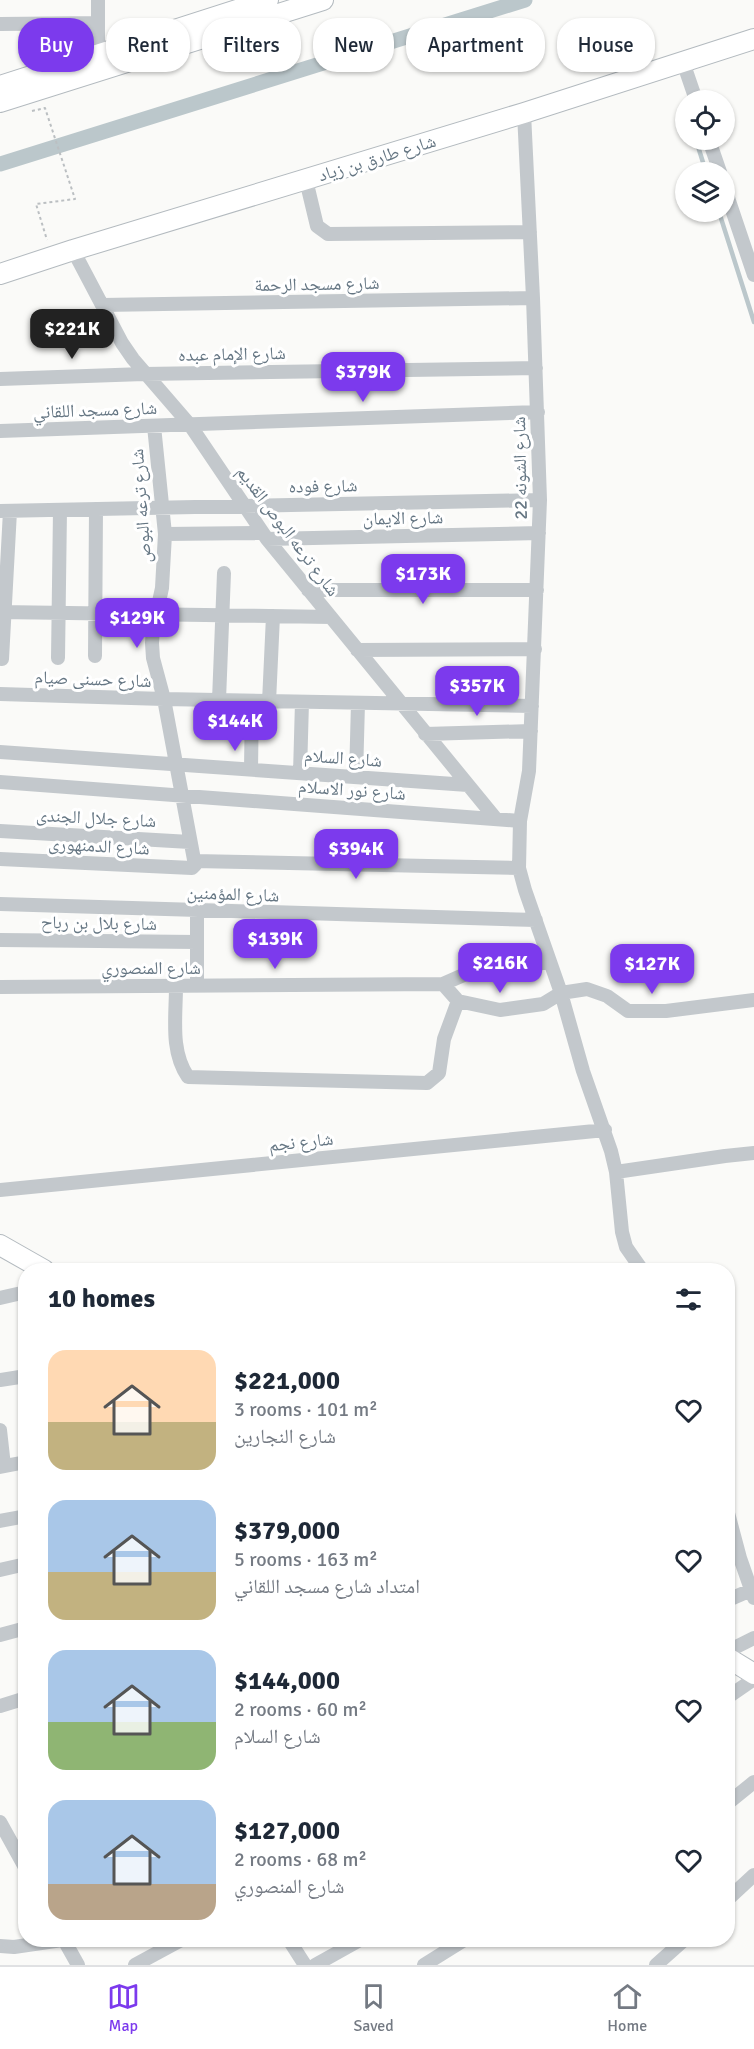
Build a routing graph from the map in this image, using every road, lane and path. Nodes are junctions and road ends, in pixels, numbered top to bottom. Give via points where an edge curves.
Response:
1 (98, 0) edge
2 (268, 0) edge
3 (323, 0) edge
4 (98, 23) junction
5 (0, 24) edge
6 (754, 39) edge
7 (98, 55) junction
8 (683, 62) junction
9 (0, 86) edge
10 (693, 90) edge
11 (0, 102) edge
12 (45, 108) dead end
13 (524, 113) junction
14 (306, 180) junction
15 (735, 219) edge
16 (530, 232) junction
17 (73, 250) junction
18 (52, 257) junction
19 (0, 274) edge
20 (754, 275) edge
21 (533, 298) junction
22 (102, 305) junction
23 (536, 368) junction
24 (144, 374) junction
25 (0, 378) edge
26 (537, 412) junction
27 (190, 425) junction
28 (154, 426) junction
29 (0, 431) edge
30 (540, 500) junction
31 (246, 506) junction
32 (162, 508) junction
33 (96, 509) junction
34 (60, 510) junction
35 (5, 511) edge
36 (539, 533) junction
37 (165, 534) junction
38 (265, 536) junction
39 (224, 573) dead end
40 (308, 590) junction
41 (537, 590) junction
42 (2, 612) edge
43 (59, 613) junction
44 (95, 614) junction
45 (156, 614) junction
46 (222, 615) junction
47 (273, 616) junction
48 (331, 617) junction
49 (535, 649) junction
50 (357, 650) junction
51 (95, 656) dead end
52 (58, 658) dead end
53 (2, 659) dead end
54 (0, 694) edge
55 (164, 699) junction
56 (219, 700) junction
57 (252, 701) junction
58 (269, 702) junction
59 (302, 702) junction
60 (358, 704) junction
61 (401, 704) junction
62 (532, 706) junction
63 (531, 731) junction
64 (425, 734) junction
65 (0, 752) edge
66 (176, 763) junction
67 (251, 769) junction
68 (300, 773) junction
69 (356, 777) junction
70 (0, 782) edge
71 (468, 785) junction
72 (182, 795) junction
73 (496, 819) junction
74 (520, 820) junction
75 (0, 831) edge
76 (190, 842) junction
77 (0, 859) edge
78 (195, 863) junction
79 (519, 868) junction
80 (0, 904) edge
81 (197, 911) junction
82 (536, 920) junction
83 (0, 940) edge
84 (197, 942) junction
85 (550, 962) junction
86 (443, 984) junction
87 (176, 986) junction
88 (197, 986) junction
89 (0, 987) edge
90 (561, 993) junction
91 (754, 1000) edge
92 (458, 1001) junction
93 (605, 1130) junction
94 (754, 1153) edge
95 (616, 1172) junction
96 (0, 1190) edge
97 (0, 1245) edge
98 (32, 1263) edge
99 (637, 1263) edge
100 (18, 1294) edge
101 (0, 1298) edge
102 (18, 1377) edge
103 (0, 1380) edge
104 (0, 1430) edge
105 (18, 1464) edge
106 (2, 1467) edge
107 (18, 1518) edge
108 (0, 1521) edge
109 (735, 1549) edge
110 (754, 1554) edge
111 (740, 1558) junction
112 (18, 1565) edge
113 (0, 1570) edge
114 (753, 1594) edge
115 (735, 1598) edge
116 (18, 1630) edge
117 (0, 1635) edge
118 (754, 1638) edge
119 (735, 1655) edge
120 (735, 1663) edge
121 (754, 1674) edge
122 (754, 1679) edge
123 (735, 1692) edge
124 (18, 1700) edge
125 (0, 1706) edge
126 (754, 1782) edge
127 (735, 1797) edge
128 (0, 1822) edge
129 (5, 1839) edge
130 (18, 1858) edge
131 (754, 1875) edge
132 (735, 1893) edge
133 (0, 1946) edge
134 (18, 1946) edge
135 (67, 1947) edge
136 (169, 1947) edge
137 (293, 1947) edge
138 (347, 1947) edge
139 (453, 1947) edge
140 (676, 1947) edge
141 (78, 1965) edge
142 (135, 1965) edge
143 (305, 1965) edge
144 (315, 1965) edge
145 (424, 1965) edge
146 (656, 1965) edge

1 - 4 street
2 - 7 main road
3 - 11 main road
4 - 5 street
4 - 7 street
6 - 8 main road, شارع طارق بن زياد
7 - 9 main road
8 - 10 street
8 - 13 main road, شارع طارق بن زياد
12 - 18 path via 75,199 36,204
13 - 14 main road, شارع طارق بن زياد
13 - 16 street, شارع الشونه 22
14 - 16 street via 317,226 328,234
14 - 17 main road, شارع طارق بن زياد
15 - 20 street
16 - 21 street, شارع الشونه 22
17 - 18 main road, شارع طارق بن زياد
17 - 22 street, شارع ترعه البوص القديم
18 - 19 main road, شارع طارق بن زياد
21 - 22 street, شارع مسجد الرحمة
21 - 23 street, شارع الشونه 22
22 - 24 street, شارع ترعه البوص القديم
23 - 24 street, شارع الإمام عبده
23 - 26 street, شارع الشونه 22
24 - 25 street, شارع الإمام عبده
24 - 27 street, شارع ترعه البوص القديم
26 - 27 street, شارع مسجد اللقاني
26 - 30 street, شارع الشونه 22
27 - 28 street, شارع مسجد اللقاني
27 - 31 street, شارع ترعه البوص القديم
28 - 29 street, شارع مسجد اللقاني
28 - 32 street, شارع ترعه البوص
30 - 31 street, شارع فوده
30 - 36 street, شارع الشونه 22
31 - 32 street, شارع فوده
31 - 38 street, شارع ترعه البوص القديم
32 - 33 street, شارع فوده
32 - 37 street, شارع ترعه البوص
33 - 34 street, شارع فوده
33 - 44 street
34 - 35 street, شارع فوده
34 - 43 street
35 - 42 street
36 - 38 street, شارع الايمان
36 - 41 street, شارع الشونه 22
37 - 38 street
37 - 45 street, شارع ترعه البوص via 162,588
38 - 40 street, شارع ترعه البوص القديم
39 - 46 street
40 - 41 street
40 - 48 street, شارع ترعه البوص القديم
41 - 49 street, شارع الشونه 22
42 - 43 street
42 - 53 street
43 - 44 street
43 - 52 street
44 - 45 street
44 - 51 street
45 - 46 street
45 - 55 street, شارع ترعه البوص via 153,658
46 - 47 street
46 - 56 street
47 - 48 street
47 - 58 street
48 - 50 street, شارع ترعه البوص القديم
49 - 50 street
49 - 62 street, شارع الشونه 22
50 - 61 street, شارع ترعه البوص القديم
54 - 55 street, شارع حسنى صيام
55 - 56 street, شارع حسنى صيام
55 - 66 street, شارع ترعه البوص
56 - 57 street, شارع حسنى صيام
57 - 58 street, شارع حسنى صيام
57 - 67 street
58 - 59 street, شارع حسنى صيام
59 - 60 street, شارع حسنى صيام
59 - 68 street
60 - 61 street, شارع حسنى صيام
60 - 69 street
61 - 62 street, شارع حسنى صيام
61 - 64 street, شارع ترعه البوص القديم
62 - 63 street, شارع الشونه 22
63 - 64 street
63 - 74 street, شارع الشونه 22 via 529,777
64 - 71 street, شارع ترعه البوص القديم
65 - 66 street, شارع السلام
66 - 67 street, شارع السلام
66 - 72 street, شارع ترعه البوص
67 - 68 street, شارع السلام
68 - 69 street, شارع السلام
69 - 71 street, شارع السلام
70 - 72 street, شارع نور الاسلام
71 - 73 street, شارع ترعه البوص القديم
72 - 73 street, شارع نور الاسلام
72 - 76 street, شارع ترعه البوص
73 - 74 street, شارع نور الاسلام
74 - 79 street, شارع الشونه 22
75 - 76 street, شارع جلال الجندى
76 - 78 street, شارع ترعه البوص
77 - 78 street, شارع الدمنهورى via 192,868
78 - 79 street, شارع الدمنهورى
79 - 82 street, شارع الشونه 22
80 - 81 street, شارع المؤمنين
81 - 82 street, شارع المؤمنين
81 - 84 street
82 - 85 street, شارع الشونه 22
83 - 84 street, شارع بلال بن رباح
84 - 88 street
85 - 86 street, شارع المنصوري via 468,973
85 - 90 street, شارع الشونه 22
86 - 88 street, شارع المنصوري
86 - 92 street
87 - 88 street, شارع المنصوري
87 - 89 street, شارع المنصوري
87 - 92 street via 176,1054 188,1077 427,1083 439,1073 444,1040
90 - 91 street via 587,989 607,996 628,1011 666,1011
90 - 92 street via 543,1004 500,1010
90 - 93 street, شارع الشونه 22
93 - 95 street, شارع الشونه 22
93 - 96 street, شارع نجم
94 - 95 street
95 - 99 street, شارع الشونه 22 via 622,1232
97 - 98 main road
100 - 101 street
102 - 103 street
104 - 106 street
105 - 106 street
107 - 108 street
109 - 111 street
110 - 111 street
111 - 114 street
112 - 113 street
114 - 115 street
116 - 117 street
118 - 119 street
120 - 121 main road
122 - 123 street
124 - 125 street
126 - 127 street
128 - 129 street
129 - 130 street
131 - 132 street
133 - 134 street
135 - 141 street
136 - 142 street
137 - 143 street
138 - 144 street
139 - 145 street
140 - 146 street

